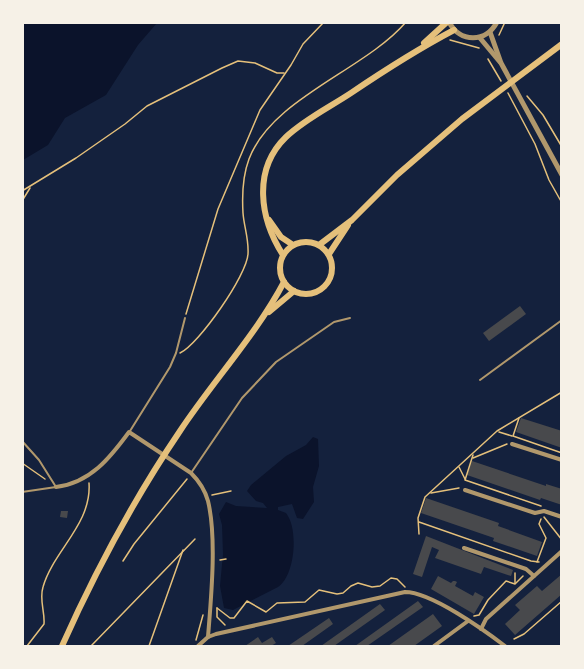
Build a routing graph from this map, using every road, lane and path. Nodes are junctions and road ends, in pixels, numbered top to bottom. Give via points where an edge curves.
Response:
1 (324, 22) edge
2 (406, 22) edge
3 (448, 22) edge
4 (497, 22) edge
5 (505, 22) edge
6 (454, 30) junction
7 (490, 32) junction
8 (480, 38) junction
9 (446, 40) dead end
10 (499, 40) dead end
11 (561, 44) edge
12 (419, 48) junction
13 (501, 63) junction
14 (494, 68) dead end
15 (285, 73) junction
16 (528, 97) dead end
17 (514, 105) dead end
18 (561, 147) edge
19 (561, 157) edge
20 (555, 162) junction
21 (561, 175) edge
22 (30, 188) junction
23 (22, 191) edge
24 (22, 201) edge
25 (561, 203) edge
26 (266, 216) junction
27 (352, 220) junction
28 (293, 245) junction
29 (319, 245) junction
30 (328, 254) junction
31 (283, 255) junction
32 (284, 282) junction
33 (294, 291) junction
34 (266, 314) junction
35 (185, 318) joint
36 (350, 318) dead end
37 (561, 320) edge
38 (176, 353) junction
39 (480, 380) dead end
40 (561, 392) edge
41 (520, 416) junction
42 (497, 431) junction
43 (129, 432) junction
44 (513, 436) junction
45 (22, 441) edge
46 (512, 444) joint
47 (474, 453) junction
48 (561, 453) edge
49 (472, 459) junction
50 (561, 460) edge
51 (22, 463) edge
52 (459, 466) junction
53 (191, 473) junction
54 (88, 476) junction
55 (465, 480) junction
56 (51, 481) junction
57 (56, 487) junction
58 (465, 490) joint
59 (231, 491) dead end
60 (22, 492) edge
61 (430, 493) junction
62 (206, 497) junction
63 (543, 513) junction
64 (561, 517) edge
65 (418, 522) junction
66 (419, 534) dead end
67 (195, 539) dead end
68 (561, 540) edge
69 (464, 548) dead end
70 (184, 549) junction
71 (561, 551) edge
72 (226, 559) dead end
73 (216, 560) dead end
74 (123, 561) dead end
75 (537, 563) junction
76 (514, 564) junction
77 (529, 571) junction
78 (534, 576) junction
79 (515, 584) junction
80 (406, 587) dead end
81 (561, 601) edge
82 (217, 608) dead end
83 (204, 611) dead end
84 (478, 615) dead end
85 (468, 621) junction
86 (481, 629) junction
87 (207, 637) junction
88 (514, 639) dead end
89 (196, 645) edge
90 (27, 646) edge
91 (62, 646) edge
92 (91, 646) edge
93 (149, 646) edge
94 (436, 646) edge
95 (505, 646) edge

1 - 15 path via 303,44
2 - 38 path via 295,105 256,144 244,178 248,258 214,320 182,354
3 - 6 street
3 - 12 main road
4 - 7 street
5 - 10 path
6 - 8 street via 466,38
6 - 12 main road
7 - 8 street
7 - 13 street
8 - 13 street
9 - 14 path via 478,48
11 - 27 main road via 454,126
12 - 26 main road via 300,126 282,142 265,173 262,193
13 - 20 street
15 - 22 path via 238,61 222,68 147,106
15 - 35 path via 260,110 238,160 218,209
16 - 18 path
17 - 25 path
19 - 20 lane
20 - 21 street
22 - 23 path
22 - 24 path
26 - 28 main road via 281,237
26 - 31 main road
27 - 29 main road
27 - 30 main road
28 - 29 main road
28 - 31 main road
29 - 30 main road
30 - 33 main road via 332,270 326,286 311,294
31 - 32 main road via 280,267
32 - 33 main road
32 - 34 main road
33 - 34 main road
34 - 91 main road via 208,390 154,471
35 - 38 lane
36 - 53 lane via 334,322 276,362 242,398
37 - 39 lane
38 - 43 lane
40 - 41 path
41 - 42 path
41 - 44 path
42 - 44 path
42 - 47 path
43 - 53 street
43 - 54 street via 107,461
44 - 48 path
45 - 56 lane
46 - 49 path
46 - 50 street
47 - 49 path
47 - 52 path
49 - 55 path
51 - 56 path
52 - 55 path
52 - 61 path
53 - 62 street
53 - 74 path
54 - 57 street
54 - 90 path via 85,510 43,586 44,620
55 - 63 path via 546,507
56 - 57 lane
57 - 60 lane
58 - 61 path
58 - 63 street
59 - 62 path
61 - 65 path
62 - 87 street via 212,557
63 - 64 street
63 - 68 path
63 - 75 path via 539,524 546,538
65 - 66 path
65 - 75 path
67 - 70 path
69 - 76 street
70 - 92 path
70 - 93 path
71 - 78 street
72 - 73 path
75 - 77 path via 542,561
76 - 77 street
76 - 79 path
77 - 78 street
77 - 79 path
78 - 86 street via 486,619
79 - 84 path via 506,580
80 - 82 path via 391,578 380,586 358,583 343,593 319,590 305,602 277,603 267,612 247,601 230,618
81 - 88 path
83 - 89 path
85 - 86 street
85 - 87 street via 417,593 402,592
85 - 94 street
86 - 95 street
87 - 89 street

